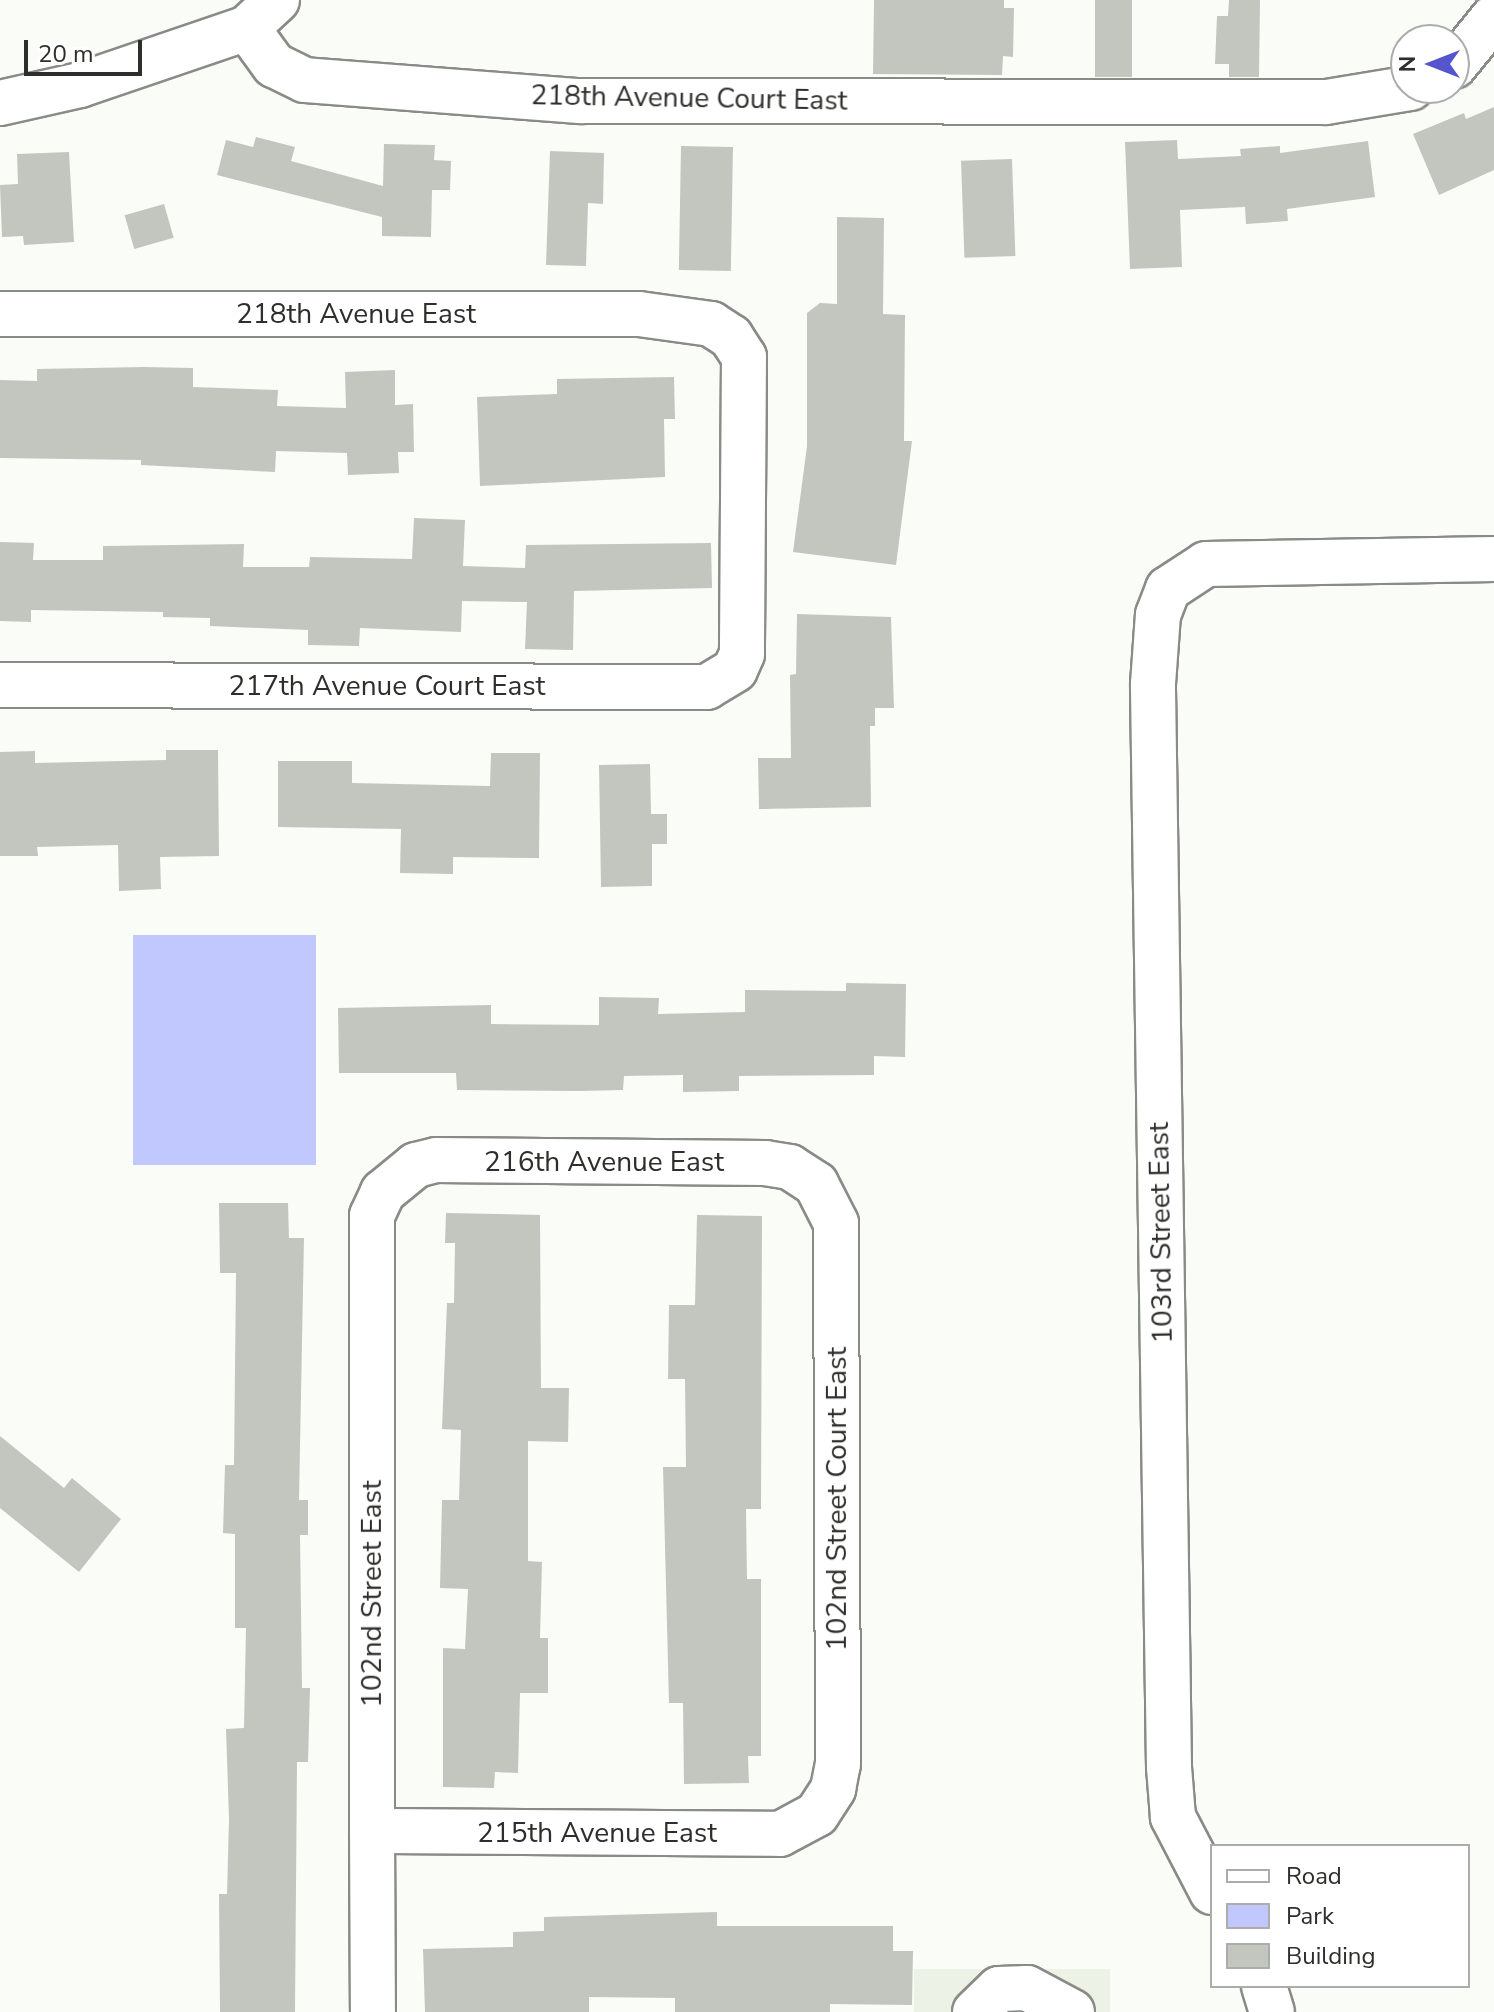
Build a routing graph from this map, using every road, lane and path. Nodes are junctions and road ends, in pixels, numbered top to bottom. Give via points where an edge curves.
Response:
1 (262, 14) edge
2 (1488, 24) edge
3 (1470, 46) edge
4 (1390, 91) edge
5 (0, 103) edge
6 (0, 314) edge
7 (1494, 559) edge
8 (743, 638) joint
9 (0, 685) edge
10 (392, 1181) joint
11 (816, 1184) joint
12 (817, 1814) joint
13 (372, 1831) junction
14 (1210, 1888) edge
15 (1265, 1988) edge
16 (373, 2012) edge
17 (975, 2012) edge
18 (1072, 2012) edge
19 (1272, 2012) edge

1 - 4 street, 218th Avenue Court East via 274,65 305,80 580,101 1326,102
1 - 5 street, 218th Avenue Court East via 80,85
2 - 3 street
6 - 8 street, 218th Avenue East via 639,314 711,324 731,337 744,357
7 - 14 street, 103rd Street East via 1206,564 1168,589 1158,615 1153,684 1169,1767 1173,1817
8 - 9 street, 217th Avenue Court East via 735,670 707,687
10 - 11 street, 216th Avenue East via 416,1165 436,1160 719,1162 790,1167
10 - 13 street, 102nd Street East via 372,1216
11 - 12 street, 102nd Street Court East via 836,1223 838,1764 833,1789
12 - 13 street, 215th Avenue East via 780,1834
13 - 16 street, 102nd Street East
15 - 19 street
17 - 18 street via 999,1989 1027,1988

